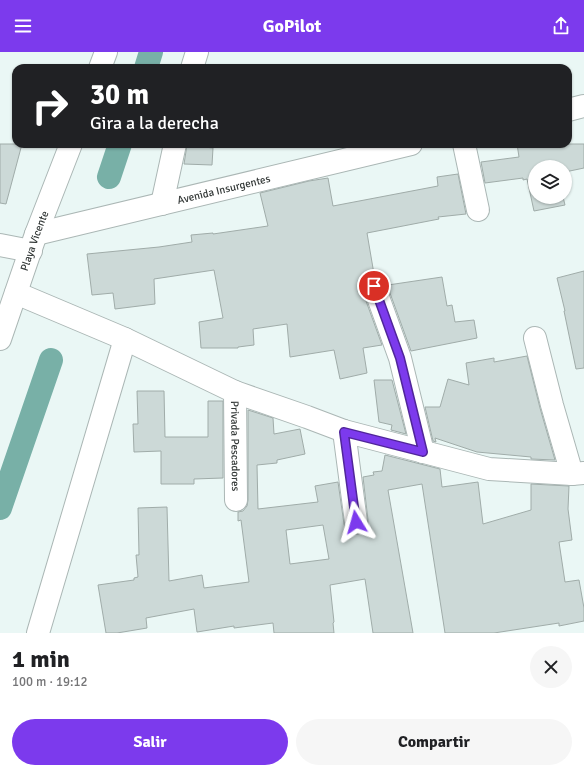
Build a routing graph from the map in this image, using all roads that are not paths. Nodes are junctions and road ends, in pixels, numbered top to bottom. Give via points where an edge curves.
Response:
1 (106, 52) edge
2 (197, 52) edge
3 (102, 64) edge
4 (193, 64) edge
5 (584, 106) edge
6 (572, 109) edge
7 (70, 148) edge
8 (174, 148) edge
9 (394, 148) edge
10 (465, 148) edge
11 (162, 204) junction
12 (478, 210) dead end
13 (34, 243) junction
14 (0, 245) edge
15 (374, 286) dead end
16 (16, 293) junction
17 (535, 338) dead end
18 (0, 339) edge
19 (125, 339) junction
20 (235, 392) junction
21 (344, 432) junction
22 (423, 452) junction
23 (578, 474) edge
24 (236, 500) dead end
25 (356, 522) dead end
26 (38, 633) edge

1 - 3 street
2 - 4 street
5 - 6 street
7 - 13 street, Playa Vicente
8 - 11 street
9 - 11 street, Avenida Insurgentes
10 - 12 street
11 - 13 street, Avenida Insurgentes
13 - 14 street
13 - 16 street, Playa Vicente
15 - 22 street via 400,358
16 - 18 street, Playa Vicente
16 - 19 street
17 - 23 street via 552,405
19 - 20 street
19 - 26 street
20 - 21 street
20 - 24 street, Privada Pescadores
21 - 22 street
21 - 25 street
22 - 23 street via 489,469

